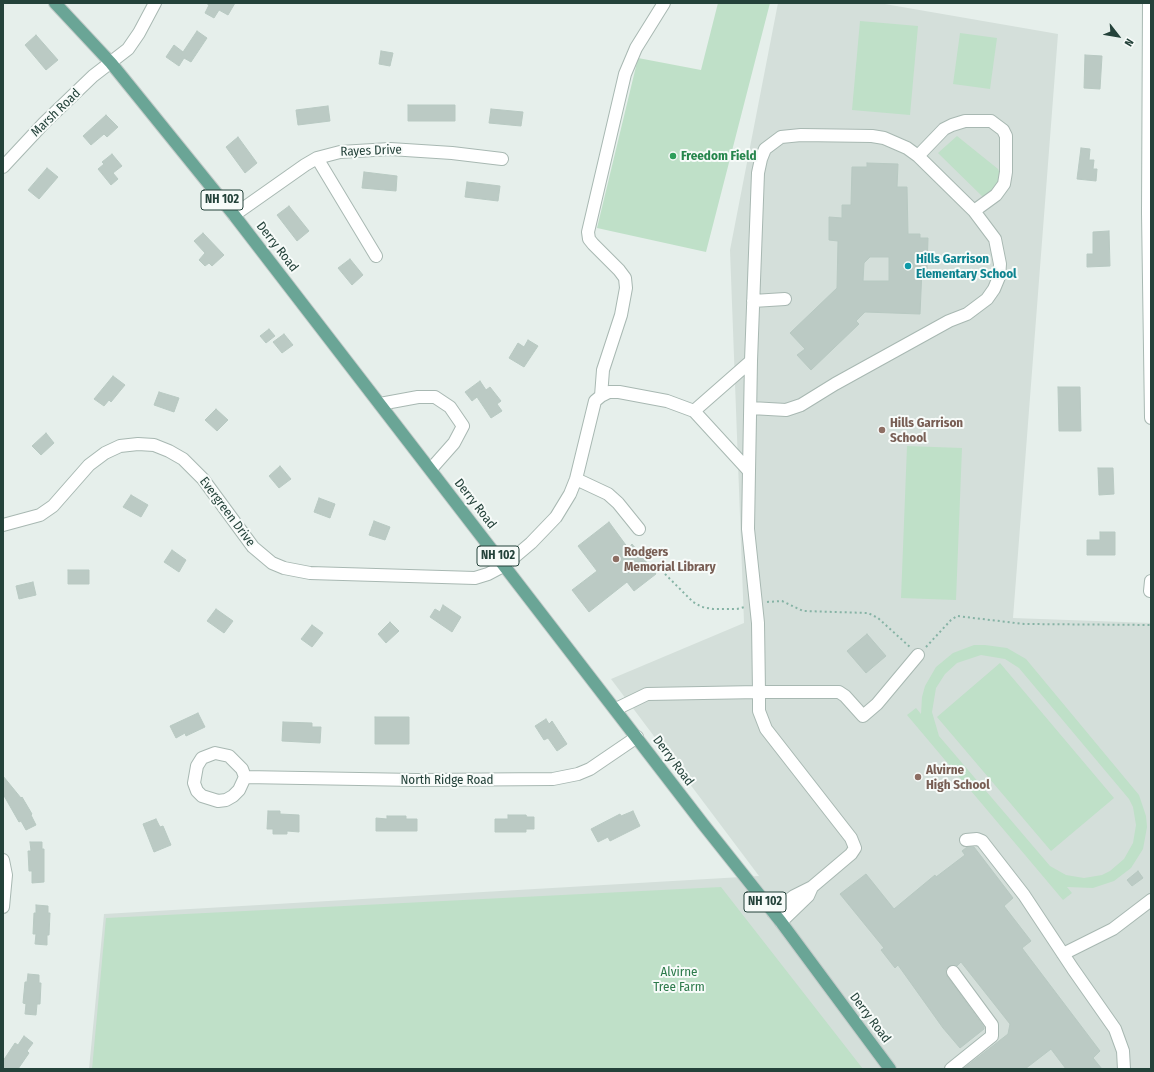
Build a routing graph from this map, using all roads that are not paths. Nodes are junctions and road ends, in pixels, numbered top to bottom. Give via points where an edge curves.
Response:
1 (55, 3) edge
2 (155, 3) edge
3 (664, 3) edge
4 (1149, 3) edge
5 (111, 63) junction
6 (918, 156) junction
7 (317, 158) junction
8 (502, 159) dead end
9 (3, 166) edge
10 (974, 212) junction
11 (1149, 213) edge
12 (234, 215) junction
13 (376, 256) dead end
14 (785, 299) dead end
15 (753, 301) junction
16 (751, 361) junction
17 (601, 396) junction
18 (380, 404) junction
19 (751, 408) junction
20 (694, 411) junction
21 (1151, 418) edge
22 (430, 469) junction
23 (749, 471) junction
24 (576, 479) junction
25 (3, 525) edge
26 (639, 529) dead end
27 (505, 565) junction
28 (918, 655) road end
29 (759, 692) junction
30 (616, 709) junction
31 (637, 737) junction
32 (245, 777) junction
33 (966, 840) dead end
34 (3, 860) edge
35 (812, 886) junction
36 (1151, 900) edge
37 (3, 908) edge
38 (774, 912) junction
39 (781, 922) junction
40 (1063, 954) junction
41 (953, 972) dead end
42 (890, 1069) edge
43 (951, 1069) edge
44 (1124, 1069) edge

1 - 5 main road, Derry Road / NH 102
2 - 5 street, Marsh Road via 128,49
3 - 17 street via 636,48 625,74 588,232 593,244 625,278 626,288 621,316 603,370
4 - 11 street
5 - 9 street, Marsh Road via 93,76
5 - 12 main road, Derry Road / NH 102
6 - 10 street
6 - 10 street via 944,129 965,121 990,121 1003,130 1006,136 1004,184 996,195
6 - 15 street via 884,138 872,136 789,135 780,137 765,150 758,173
7 - 8 street, Rayes Drive via 352,150 390,149
7 - 12 street, Rayes Drive
7 - 13 street
10 - 19 street via 995,239 1000,264 999,277 994,289 977,308 949,321 801,405 786,410
11 - 21 street
12 - 18 main road, Derry Road / NH 102
14 - 15 street
15 - 16 street
16 - 19 street
16 - 20 street
17 - 20 street via 609,392 619,392 667,401
17 - 24 street, Evergreen Drive via 595,401 591,412
18 - 22 main road, Derry Road / NH 102
18 - 22 street via 418,397 435,397 450,407 463,426 454,443
19 - 23 street
20 - 23 street
22 - 27 main road, Derry Road / NH 102
23 - 29 street via 748,529 756,604
24 - 26 street via 608,494
24 - 27 street, Evergreen Drive via 556,517
25 - 27 street, Evergreen Drive via 40,515 53,506 89,465 105,453 120,446 154,445 183,459 203,479 253,547 272,563 284,568 310,574 475,578
27 - 30 main road, Derry Road / NH 102
28 - 29 street via 877,704 863,716 839,692
29 - 30 street via 647,694
29 - 35 street via 759,711 766,729 854,842 855,848 851,854
30 - 31 main road, Derry Road / NH 102
31 - 32 street, North Ridge Road via 590,769 553,779
31 - 38 main road, Derry Road / NH 102
32 - 32 street via 242,769 229,756 215,753 202,758 195,770 194,783 202,796 218,801 233,796
33 - 40 street via 982,841 1024,895
34 - 37 street via 6,875
35 - 38 street
35 - 39 street via 804,900
36 - 40 street via 1113,929
38 - 39 main road, Derry Road / NH 102
39 - 42 main road, Derry Road / NH 102
40 - 44 street via 1106,1015 1120,1040
41 - 43 street via 992,1025 992,1036

